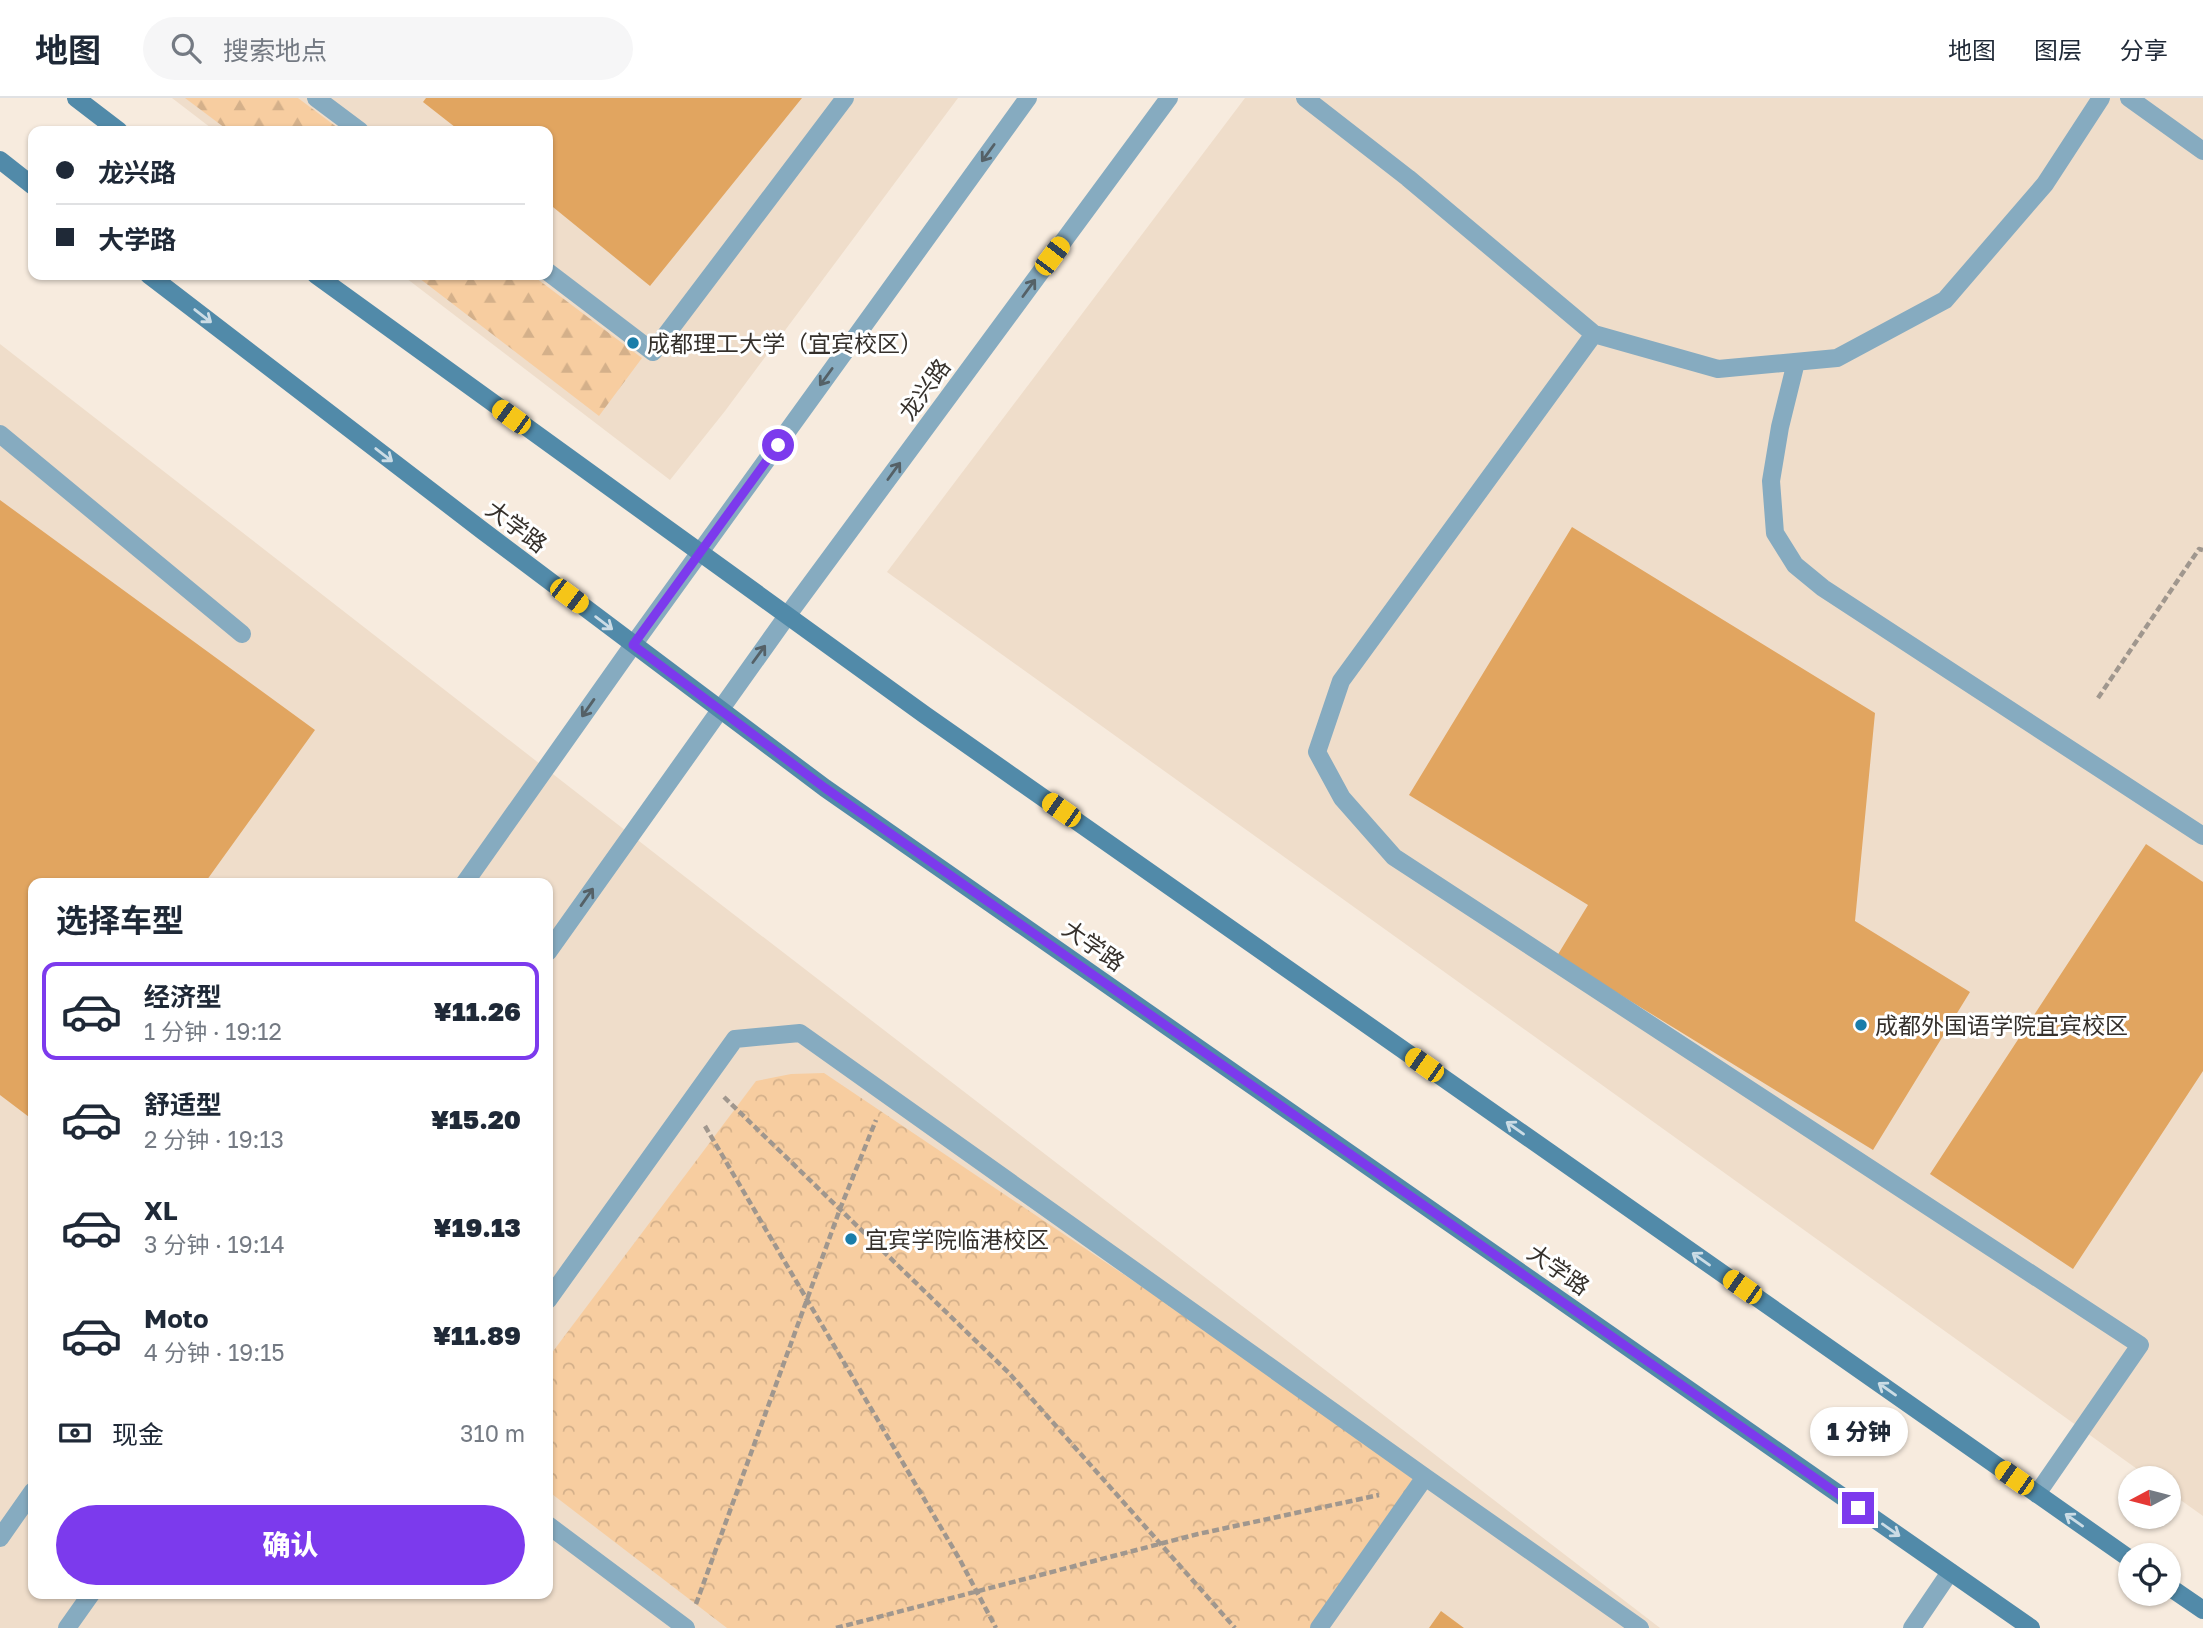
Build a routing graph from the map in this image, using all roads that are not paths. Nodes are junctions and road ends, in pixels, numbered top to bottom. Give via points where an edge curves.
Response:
1 (76, 98) edge
2 (316, 98) edge
3 (845, 98) edge
4 (1028, 98) edge
5 (1169, 98) edge
6 (1305, 98) edge
7 (2101, 98) edge
8 (2129, 98) edge
9 (113, 126) edge
10 (353, 126) edge
11 (2203, 151) edge
12 (0, 160) edge
13 (28, 182) edge
14 (553, 276) edge
15 (156, 280) edge
16 (323, 280) edge
17 (1594, 334) junction
18 (1796, 362) junction
19 (0, 434) edge
20 (699, 553) junction
21 (786, 616) junction
22 (242, 634) dead end
23 (633, 645) junction
24 (719, 710) junction
25 (2203, 836) edge
26 (468, 878) edge
27 (553, 946) edge
28 (553, 1293) edge
29 (1421, 1481) junction
30 (2037, 1494) junction
31 (28, 1498) edge
32 (553, 1528) edge
33 (0, 1538) edge
34 (2118, 1551) edge
35 (1950, 1572) junction
36 (2181, 1595) edge
37 (88, 1599) edge
38 (2203, 1610) edge
39 (689, 1622) edge
40 (67, 1628) edge
41 (1319, 1628) edge
42 (1640, 1628) edge
43 (1912, 1628) edge
44 (2031, 1628) edge

1 - 9 main road
2 - 10 street
3 - 14 street via 653,352
4 -> 20 street
21 -> 5 street, 龙兴路
6 - 17 street
7 - 18 street via 2045,184 1945,300 1837,358
8 - 11 street
12 - 13 main road
15 -> 23 main road, 大学路
16 - 20 main road
17 - 18 street via 1718,369
17 - 30 street via 1342,681 1317,752 1342,798 1394,857 2140,1345
18 - 25 street via 1771,481 1775,533 1795,565 1823,588
19 - 22 street
20 - 21 main road
20 - 23 street
24 -> 21 street, 龙兴路
30 -> 21 main road
23 - 24 main road, 大学路
23 -> 26 street
27 -> 24 street, 龙兴路
24 -> 35 main road, 大学路
28 - 29 street via 735,1039 800,1033
29 - 41 street
29 - 42 street
34 -> 30 main road
31 - 33 street
32 - 39 street
35 - 43 street
35 - 44 main road, 大学路
36 - 38 main road
37 - 40 street

